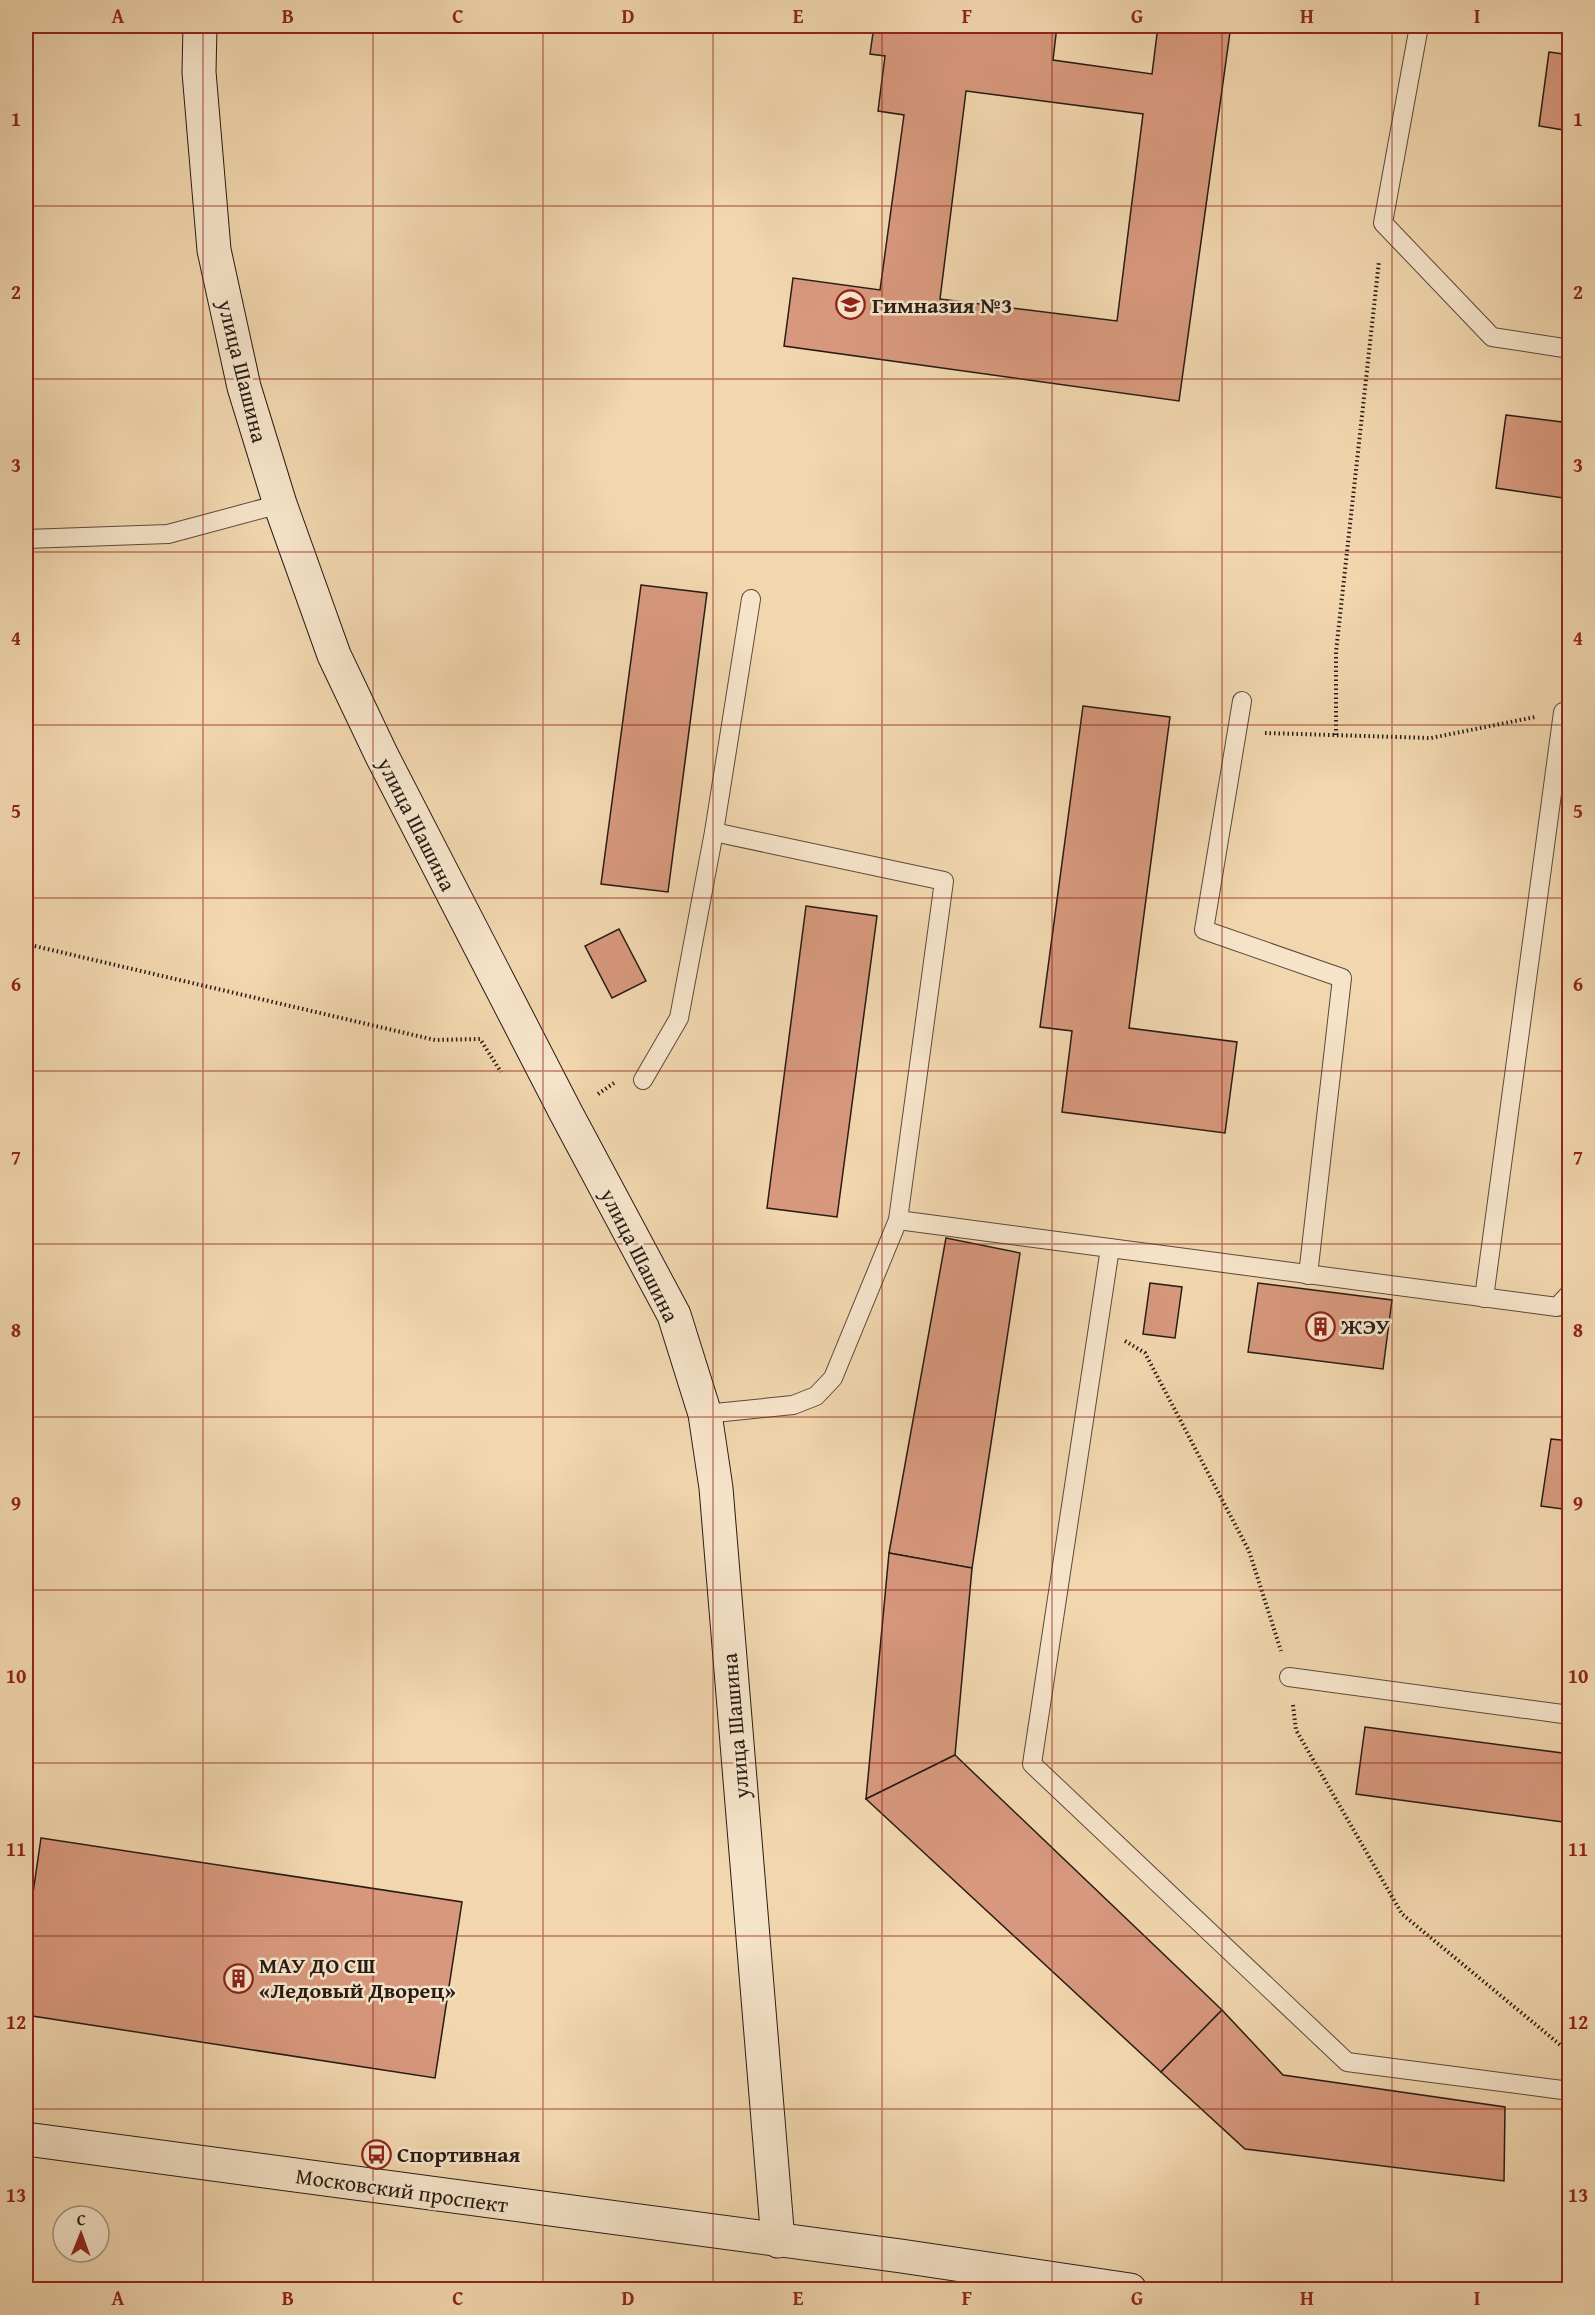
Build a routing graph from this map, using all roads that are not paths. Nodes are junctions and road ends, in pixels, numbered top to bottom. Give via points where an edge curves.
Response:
1 (200, 26) edge
2 (1419, 26) edge
3 (1569, 349) edge
4 (280, 504) junction
5 (26, 539) edge
6 (752, 599) dead end
7 (1242, 700) dead end
8 (1563, 712) road end
9 (714, 832) junction
10 (643, 1080) dead end
11 (898, 1220) junction
12 (1110, 1248) junction
13 (1308, 1275) junction
14 (1569, 1293) edge
15 (1484, 1298) junction
16 (705, 1414) junction
17 (1289, 1677) dead end
18 (1569, 1715) edge
19 (1569, 2091) edge
20 (26, 2139) edge
21 (778, 2241) junction
22 (1130, 2289) edge

1 - 4 street, улица Шашина via 199,72 214,250 244,387
2 - 3 lane via 1383,223 1492,337
4 - 5 lane via 168,534
4 - 16 street, улица Шашина via 334,655 566,1113 674,1315
6 - 9 lane
7 - 13 lane via 1204,930 1342,978
8 - 15 lane
9 - 10 lane via 679,1018
9 - 11 lane via 944,881
11 - 12 lane
11 - 16 lane via 834,1378 816,1396 793,1405
12 - 13 lane
12 - 19 lane via 1032,1764 1347,2062
13 - 15 lane
14 - 15 lane via 1557,1307
16 - 21 street, улица Шашина via 717,1500
17 - 18 lane
20 - 21 street, Московский проспект
21 - 22 street

